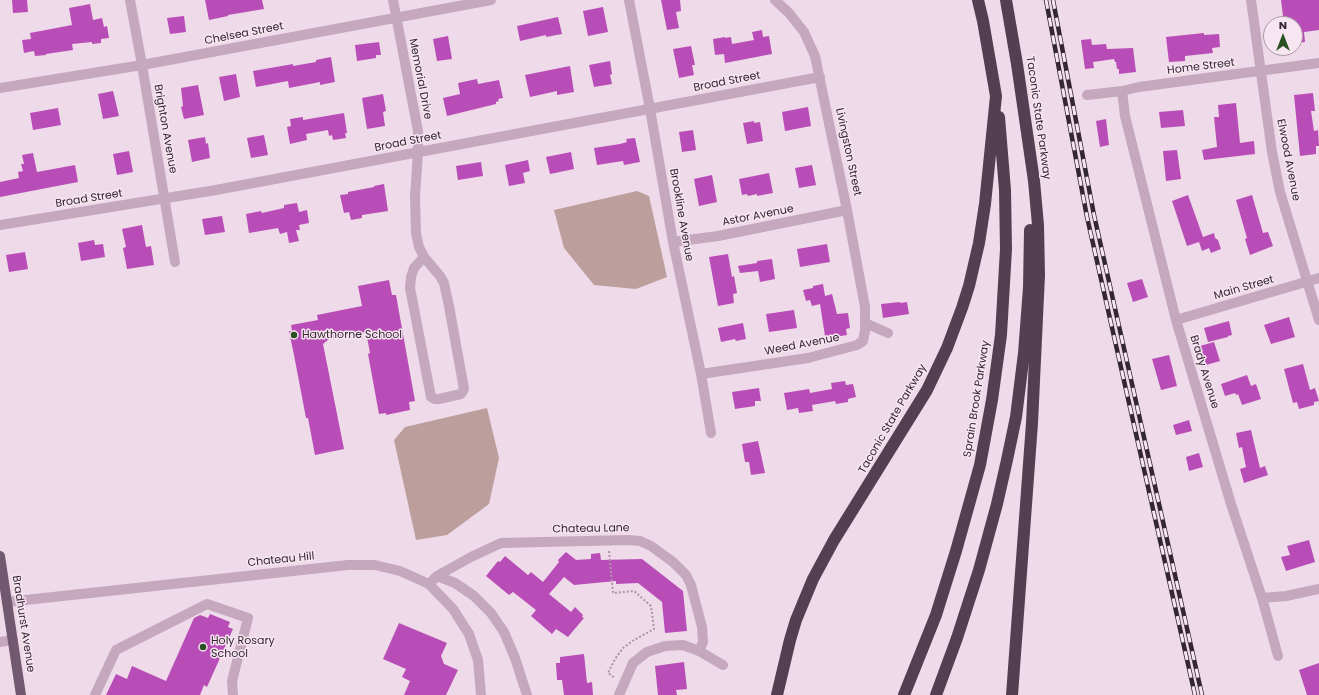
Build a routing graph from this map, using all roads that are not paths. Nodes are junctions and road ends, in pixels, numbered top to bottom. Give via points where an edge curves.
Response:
1 (130, 0) edge
2 (393, 0) edge
3 (491, 0) edge
4 (629, 0) edge
5 (775, 0) edge
6 (978, 0) edge
7 (1006, 0) edge
8 (1251, 0) edge
9 (396, 17) junction
10 (1319, 63) edge
11 (142, 65) junction
12 (1260, 72) junction
13 (820, 77) junction
14 (0, 88) edge
15 (1122, 92) junction
16 (1087, 95) dead end
17 (996, 96) junction
18 (650, 109) junction
19 (1024, 113) junction
20 (418, 152) junction
21 (165, 198) junction
22 (848, 210) junction
23 (0, 225) edge
24 (673, 242) junction
25 (424, 257) junction
26 (175, 262) dead end
27 (1319, 278) edge
28 (1307, 281) junction
29 (1176, 320) junction
30 (1319, 320) edge
31 (865, 323) junction
32 (888, 333) dead end
33 (701, 374) junction
34 (711, 433) dead end
35 (0, 556) edge
36 (437, 576) junction
37 (429, 584) junction
38 (1319, 589) edge
39 (1262, 598) junction
40 (7, 602) junction
41 (13, 640) junction
42 (0, 642) edge
43 (699, 651) junction
44 (1278, 656) dead end
45 (723, 665) dead end
46 (21, 695) edge
47 (95, 695) edge
48 (233, 695) edge
49 (480, 695) edge
50 (526, 695) edge
51 (619, 695) edge
52 (777, 695) edge
53 (904, 695) edge
54 (936, 695) edge
55 (1012, 695) edge

1 - 11 street, Brighton Avenue
2 - 9 street, Memorial Drive
3 - 9 street, Chelsea Street
4 - 18 street, Brookline Avenue
5 - 13 street, Livingston Street via 804,32 815,56
6 - 17 highway, Taconic State Parkway
7 - 19 highway, Taconic State Parkway
8 - 12 street, Elwood Avenue
9 - 11 street, Chelsea Street
9 - 20 street, Memorial Drive via 418,131
10 - 12 street, Home Street
11 - 14 street, Chelsea Street
11 - 21 street, Brighton Avenue
12 - 15 street, Home Street via 1139,87
12 - 28 street, Elwood Avenue via 1280,192
13 - 18 street, Broad Street
13 - 22 street, Livingston Street
15 - 16 street, Home Street
15 - 29 street, Brady Avenue via 1125,116
17 - 52 highway, Taconic State Parkway via 982,222 969,286 955,328 927,390 834,540 813,579 790,640
17 - 53 highway, Sprain Brook Parkway via 1001,134 1006,242 1002,314 992,400 980,465 959,544 936,615
18 - 20 street, Broad Street
18 - 24 street, Brookline Avenue
19 - 54 highway via 1029,179 1030,252 1026,331 1019,396 986,547 958,638
19 - 55 highway, Taconic State Parkway via 1036,202 1039,291
20 - 21 street, Broad Street
20 - 25 street, Memorial Drive via 416,233
21 - 23 street, Broad Street
21 - 26 street, Brighton Avenue
22 - 24 street, Astor Avenue via 718,236
22 - 31 street, Livingston Street via 865,307
24 - 33 street, Brookline Avenue
25 - 25 street, Memorial Drive via 444,283 464,389 459,395 439,399 431,397 410,288 414,268
27 - 28 street, Main Street
28 - 29 street, Main Street
28 - 30 street, Elwood Avenue
29 - 39 street, Brady Avenue
31 - 32 street
31 - 33 street, Weed Avenue via 863,340 857,346 808,358
33 - 34 street, Brookline Avenue
35 - 40 main road, Bradhurst Avenue
36 - 37 street, Chateau Lane
36 - 43 street, Chateau Lane via 500,543 640,541 672,562 686,575 702,626 703,642
36 - 50 street via 455,583 474,596 491,613 504,632
37 - 40 street, Chateau Hill via 400,571 375,565 348,565
37 - 49 street, Chateau Hill via 454,609 469,634 478,660
38 - 39 street
39 - 44 street, Brady Avenue
40 - 41 main road, Bradhurst Avenue
41 - 42 street
41 - 46 main road, Bradhurst Avenue
43 - 45 street
43 - 51 street via 683,645 664,646 647,652 633,663
47 - 48 street via 116,650 207,604 248,618 232,681

